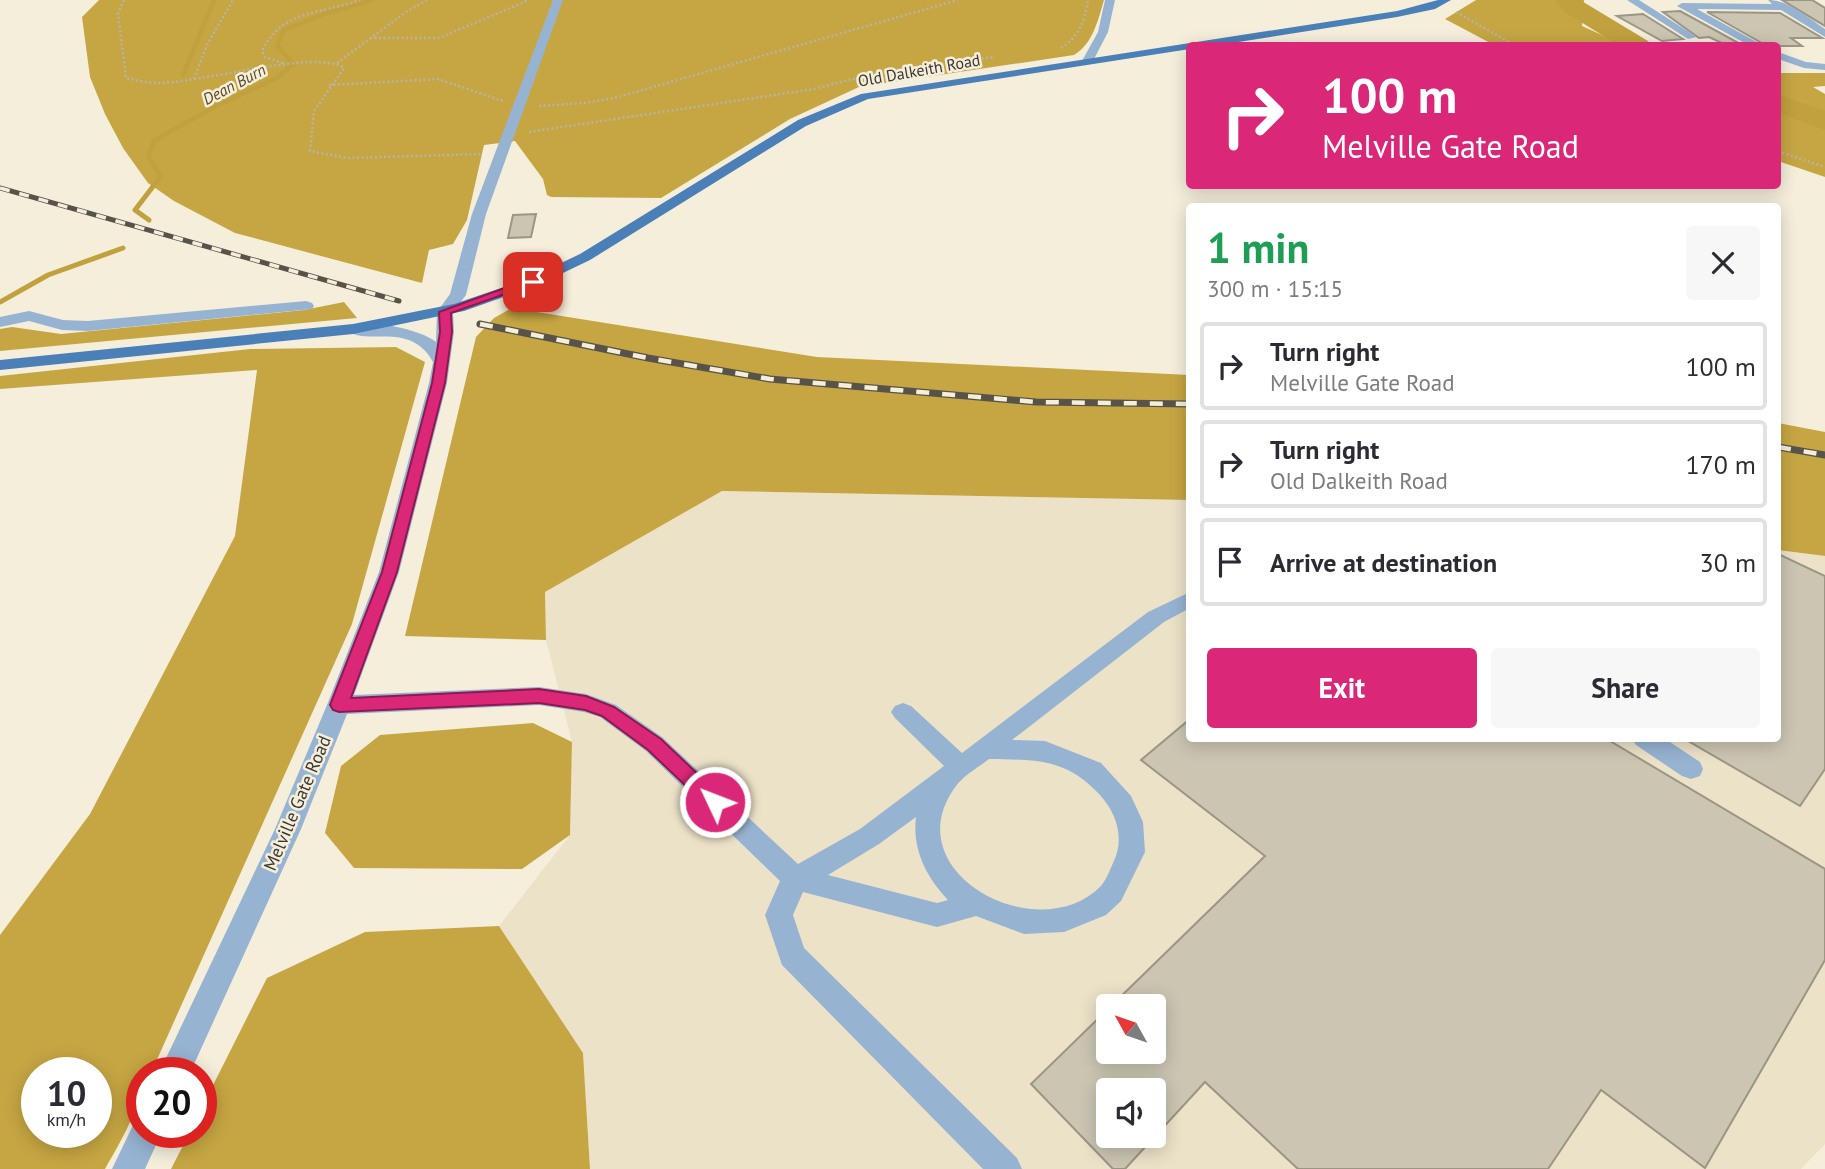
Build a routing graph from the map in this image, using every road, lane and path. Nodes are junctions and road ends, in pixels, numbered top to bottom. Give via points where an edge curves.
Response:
1 (124, 0) edge
2 (233, 0) edge
3 (360, 0) edge
4 (428, 0) edge
5 (529, 0) edge
6 (558, 0) edge
7 (958, 0) edge
8 (1088, 0) edge
9 (1110, 0) edge
10 (1632, 0) edge
11 (1671, 0) edge
12 (1773, 0) edge
13 (1443, 2) edge
14 (1682, 6) junction
15 (1784, 7) junction
16 (1825, 34) edge
17 (1692, 37) dead end
18 (370, 38) junction
19 (1215, 42) edge
20 (1510, 42) edge
21 (1751, 42) edge
22 (1186, 46) edge
23 (1056, 50) dead end
24 (1781, 56) edge
25 (999, 57) dead end
26 (1088, 61) junction
27 (284, 63) junction
28 (337, 63) junction
29 (1825, 67) edge
30 (194, 79) junction
31 (329, 85) junction
32 (518, 106) junction
33 (508, 135) junction
34 (1781, 152) edge
35 (501, 154) junction
36 (1825, 167) edge
37 (306, 306) dead end
38 (444, 312) junction
39 (0, 322) edge
40 (353, 329) junction
41 (442, 363) junction
42 (0, 365) edge
43 (1186, 601) edge
44 (339, 705) junction
45 (903, 712) dead end
46 (1650, 742) edge
47 (984, 749) junction
48 (1690, 769) dead end
49 (954, 773) junction
50 (795, 878) junction
51 (973, 905) junction
52 (181, 1057) edge
53 (138, 1148) edge
54 (128, 1169) edge
55 (1006, 1169) edge

1 - 30 path via 118,14 126,78 153,83
2 - 30 path
3 - 27 path via 308,13 274,29 262,51 265,57
4 - 18 path
5 - 18 path via 439,38
6 - 32 street
7 - 32 path via 618,97
8 - 23 path via 1073,42
9 - 26 street
10 - 17 street
11 - 14 street
12 - 15 street
13 - 19 main road, Old Dalkeith Road via 1375,18
13 - 20 path
14 - 15 street
14 - 21 street
15 - 16 street
18 - 28 path
22 - 26 main road, Old Dalkeith Road
24 - 29 street
25 - 33 path via 880,72 814,89
26 - 38 main road, Old Dalkeith Road via 892,89 856,99 802,123 576,261
27 - 28 path
27 - 30 path
28 - 31 path via 344,68
31 - 32 path via 438,79
31 - 35 path via 313,112 310,151 348,158
32 - 33 street
33 - 35 street
34 - 36 path
35 - 38 street via 479,214 458,295
37 - 39 street via 88,326 29,316
38 - 40 main road, Old Dalkeith Road
38 - 41 street, Melville Gate Road
40 - 41 street via 419,337 437,350
40 - 42 main road, Old Dalkeith Road
41 - 44 street, Melville Gate Road via 389,572
43 - 47 street via 1156,617
44 - 50 street via 539,696 608,711 654,744
44 - 52 street, Melville Gate Road via 288,829
45 - 49 street
46 - 48 street
47 - 49 street
47 - 51 street via 1045,751 1092,771 1122,803 1130,822 1132,852 1112,892 1096,906 1064,920 1024,922
49 - 50 street via 826,865
49 - 51 street via 929,814 927,831 942,876
50 - 51 street via 937,915
50 - 55 street via 779,915 792,957
53 - 54 street

